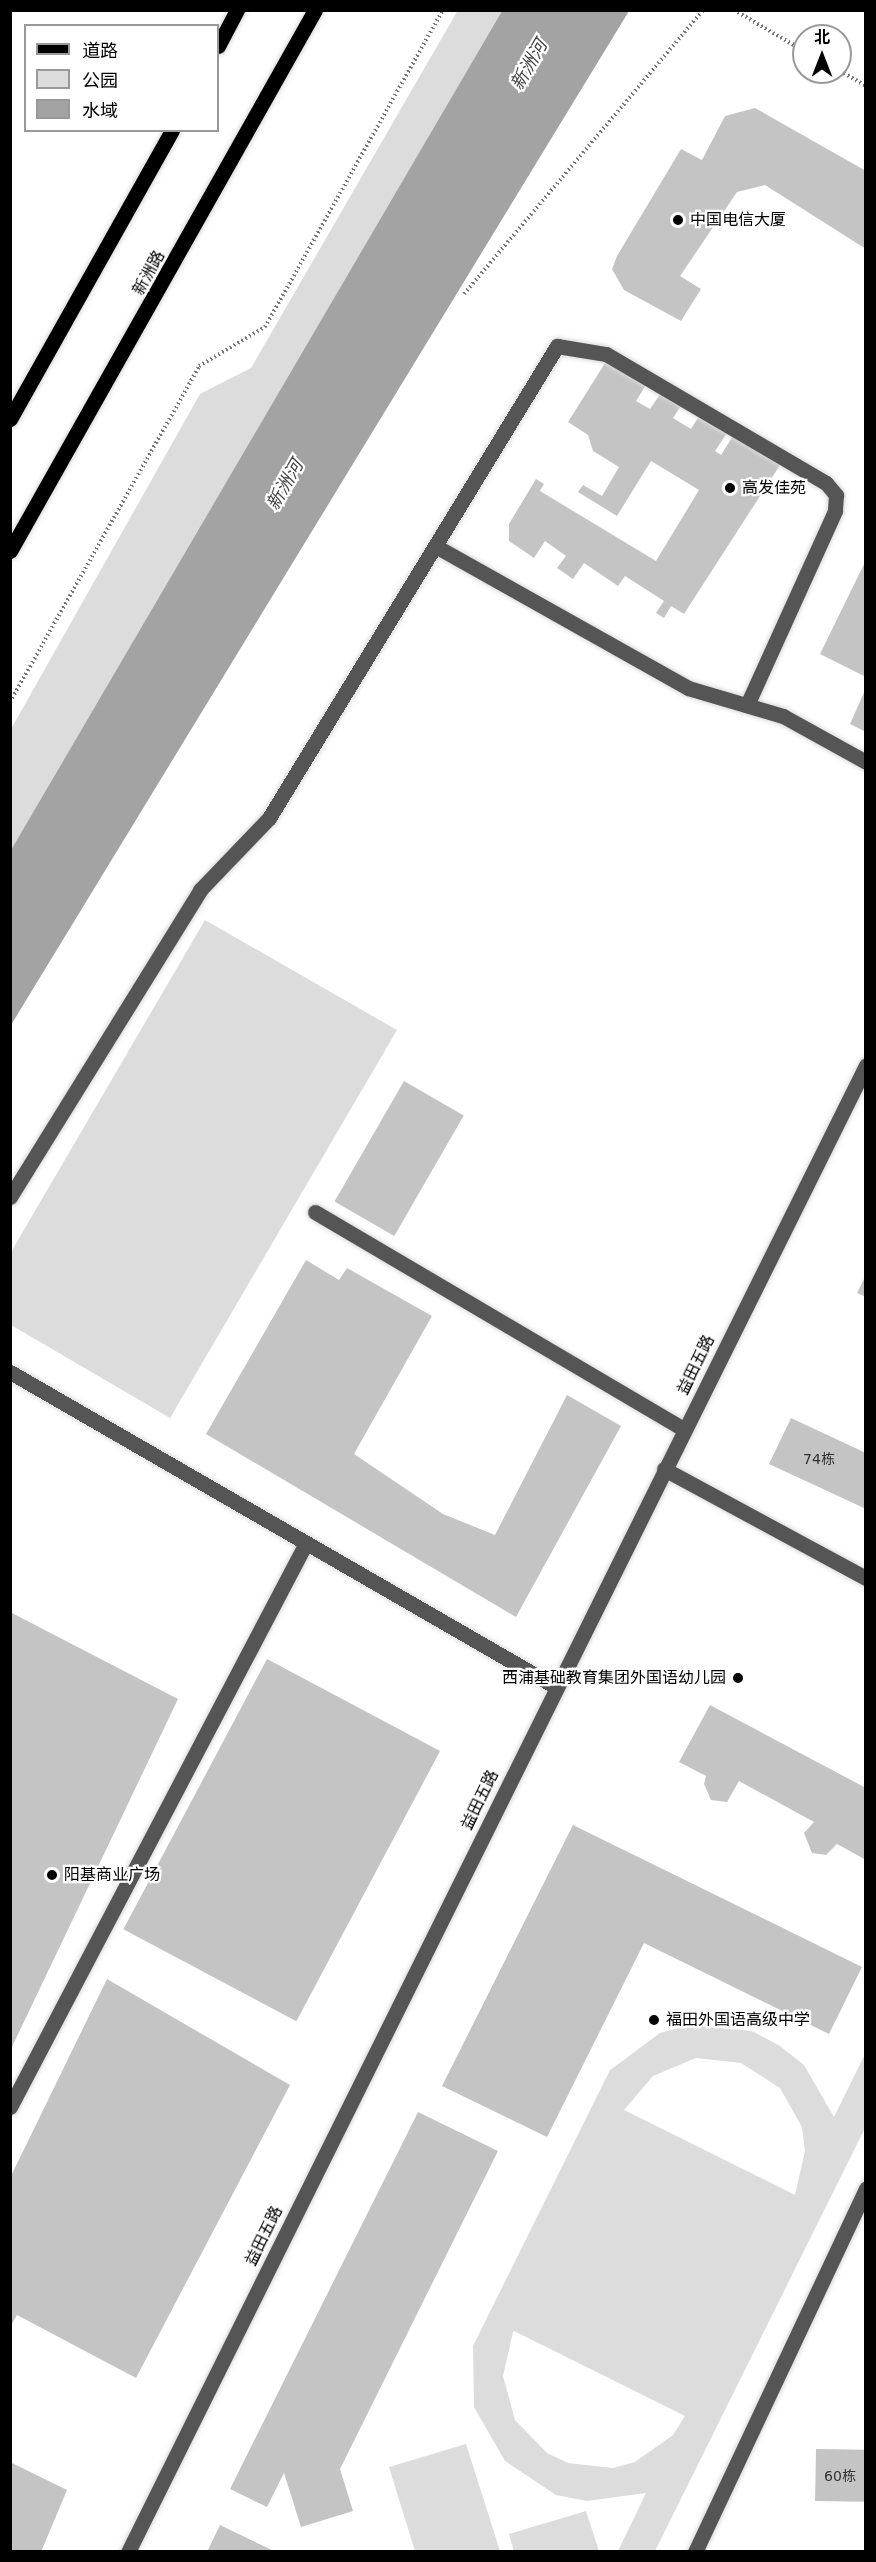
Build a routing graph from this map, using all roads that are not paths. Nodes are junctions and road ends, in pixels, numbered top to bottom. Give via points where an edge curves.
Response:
1 (237, 10) edge
2 (315, 10) edge
3 (219, 44) edge
4 (171, 132) edge
5 (10, 419) edge
6 (437, 547) junction
7 (10, 551) edge
8 (747, 705) junction
9 (866, 762) edge
10 (866, 1065) edge
11 (10, 1197) edge
12 (315, 1212) dead end
13 (10, 1372) edge
14 (684, 1429) junction
15 (664, 1469) junction
16 (306, 1542) junction
17 (866, 1578) edge
18 (556, 1687) junction
19 (10, 2107) edge
20 (866, 2188) edge
21 (128, 2552) edge
22 (695, 2552) edge

1 - 3 main road
2 - 7 main road, 新洲路
4 - 5 main road
6 - 8 street via 688,688
6 - 8 street via 548,356 567,344 606,354 826,483 836,495 835,511
6 - 11 street via 269,818 200,890
8 - 9 street via 783,716
10 - 14 street, 益田五路
12 - 14 street
13 - 16 street
14 - 15 street, 益田五路
15 - 17 street
15 - 18 street, 益田五路
16 - 18 street
16 - 19 street
18 - 21 street, 益田五路
20 - 22 street

